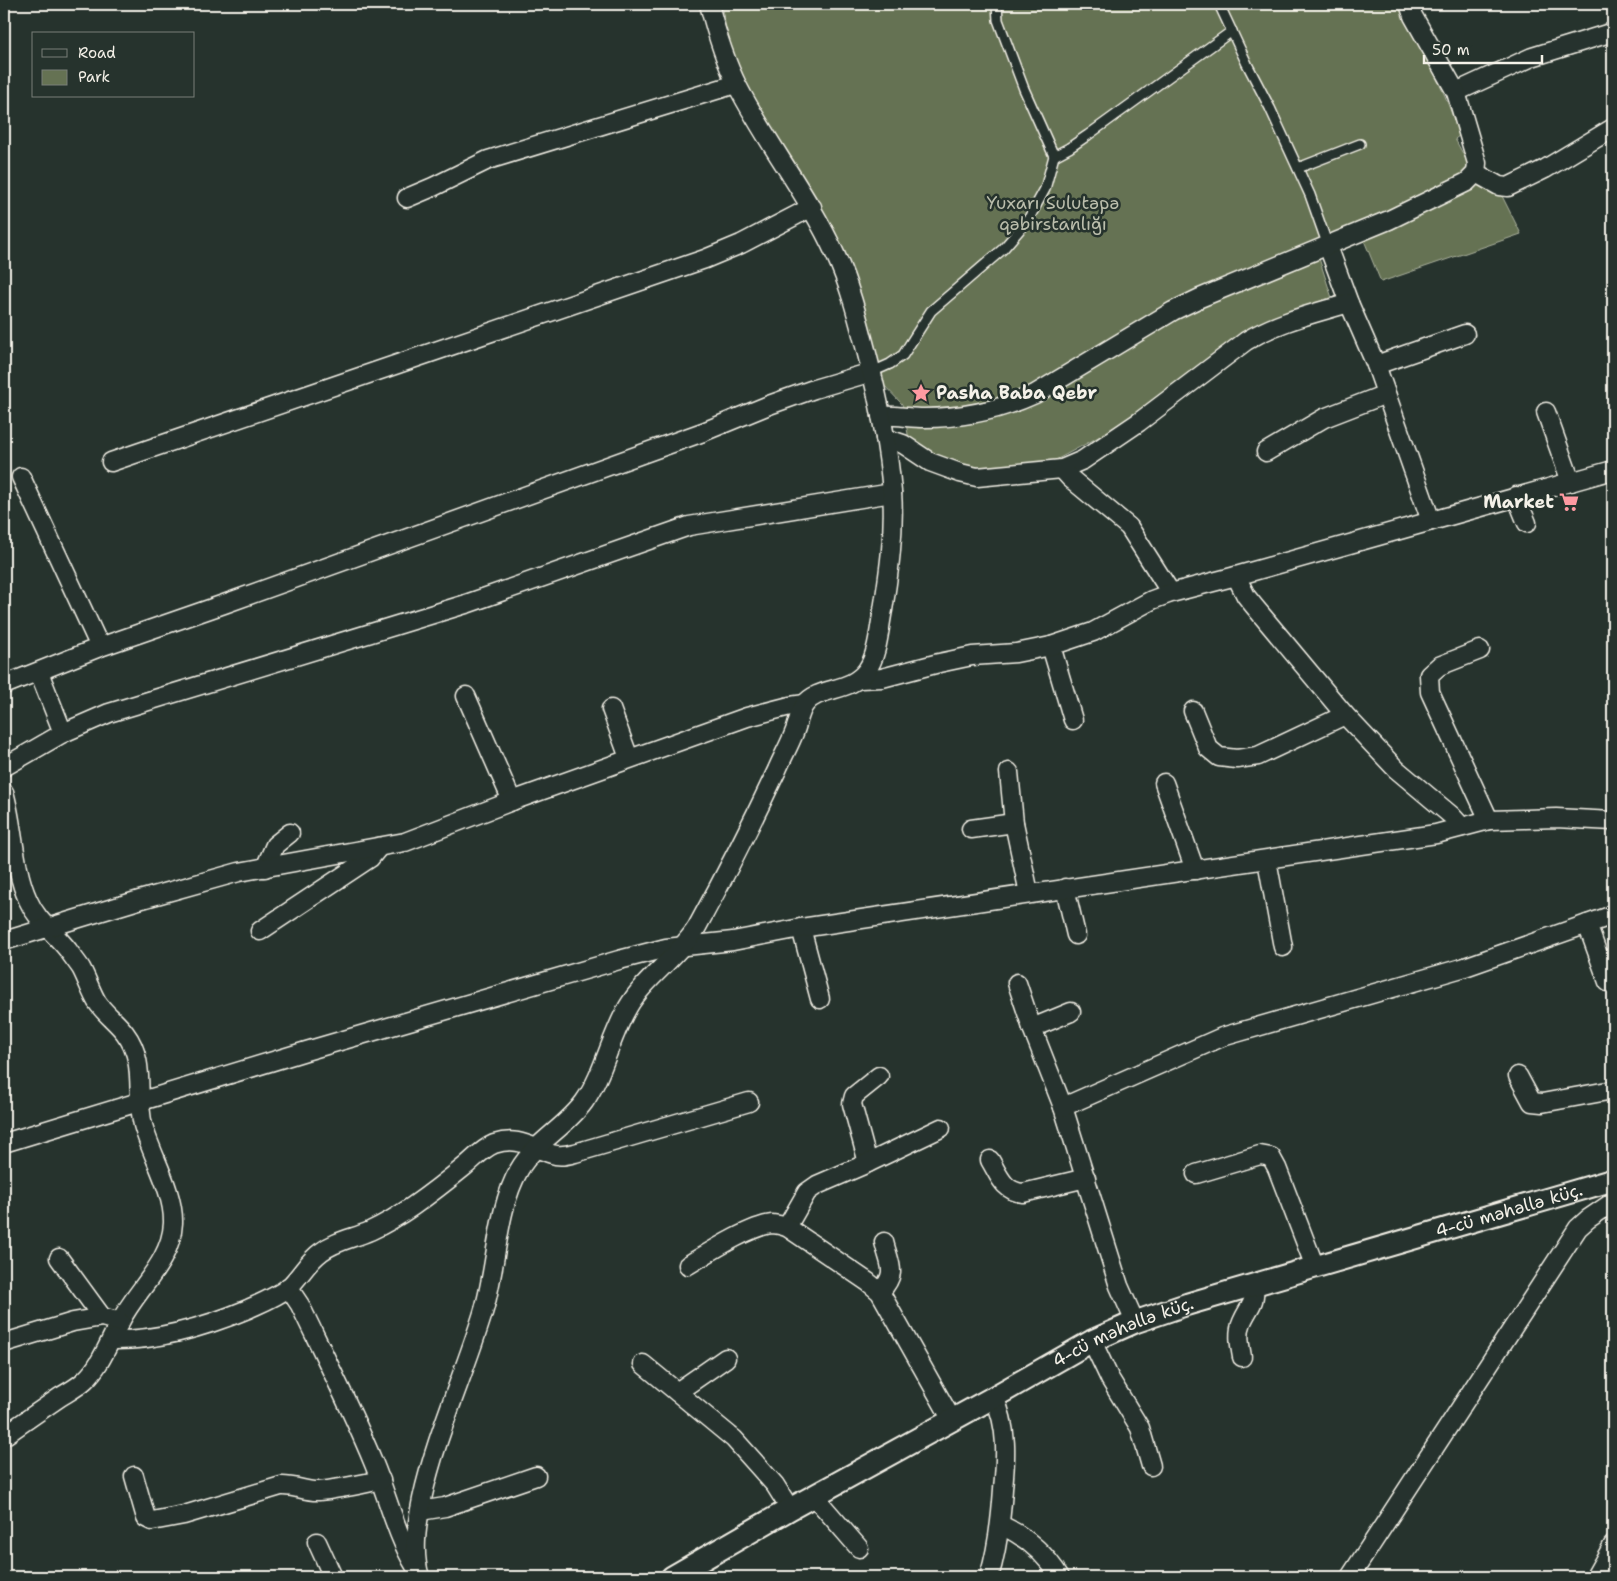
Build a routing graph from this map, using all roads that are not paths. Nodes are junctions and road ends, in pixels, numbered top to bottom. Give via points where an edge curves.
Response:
1 (710, 4) edge
2 (997, 4) edge
3 (1219, 4) edge
4 (1409, 4) edge
5 (1232, 32) junction
6 (1613, 32) edge
7 (736, 84) junction
8 (1456, 92) junction
9 (1613, 128) edge
10 (1360, 144) dead end
11 (1054, 156) junction
12 (1298, 168) junction
13 (1476, 172) junction
14 (408, 198) dead end
15 (812, 207) junction
16 (1328, 246) junction
17 (1349, 303) junction
18 (1465, 334) dead end
19 (1376, 365) junction
20 (872, 372) junction
21 (1386, 394) junction
22 (1546, 412) dead end
23 (881, 416) junction
24 (885, 438) junction
25 (1266, 452) dead end
26 (111, 462) dead end
27 (1062, 469) junction
28 (1613, 470) edge
29 (21, 477) dead end
30 (1571, 482) junction
31 (892, 493) junction
32 (1516, 496) junction
33 (1431, 521) junction
34 (1527, 523) dead end
35 (1236, 576) junction
36 (1171, 593) junction
37 (1051, 646) junction
38 (100, 647) junction
39 (1480, 650) dead end
40 (39, 672) junction
41 (860, 679) junction
42 (4, 685) edge
43 (466, 696) dead end
44 (805, 704) junction
45 (611, 709) dead end
46 (1193, 711) dead end
47 (1345, 715) junction
48 (1073, 720) dead end
49 (63, 733) junction
50 (629, 758) junction
51 (4, 767) edge
52 (1009, 772) dead end
53 (1164, 783) dead end
54 (4, 792) edge
55 (512, 800) junction
56 (1489, 820) junction
57 (1613, 821) edge
58 (1014, 823) junction
59 (1462, 827) junction
60 (971, 829) dead end
61 (290, 833) dead end
62 (379, 846) junction
63 (10, 854) edge
64 (1267, 860) junction
65 (266, 868) junction
66 (1195, 870) junction
67 (1065, 888) junction
68 (1029, 893) junction
69 (1613, 916) edge
70 (1587, 924) junction
71 (47, 928) junction
72 (801, 928) junction
73 (260, 931) dead end
74 (1076, 935) dead end
75 (4, 940) edge
76 (685, 945) junction
77 (1282, 946) dead end
78 (1608, 982) dead end
79 (1017, 984) dead end
80 (820, 999) dead end
81 (1071, 1012) dead end
82 (1032, 1028) junction
83 (879, 1076) dead end
84 (1518, 1076) dead end
85 (1613, 1090) edge
86 (141, 1102) junction
87 (749, 1102) dead end
88 (1064, 1107) junction
89 (941, 1128) dead end
90 (4, 1143) edge
91 (537, 1147) junction
92 (990, 1160) dead end
93 (868, 1164) junction
94 (1196, 1174) dead end
95 (1086, 1178) junction
96 (1613, 1180) edge
97 (1613, 1202) edge
98 (787, 1227) junction
99 (884, 1242) dead end
100 (59, 1258) dead end
101 (688, 1265) dead end
102 (1315, 1267) junction
103 (1254, 1285) junction
104 (288, 1287) junction
105 (880, 1292) junction
106 (102, 1317) junction
107 (120, 1322) junction
108 (1135, 1322) junction
109 (112, 1340) junction
110 (1092, 1341) junction
111 (4, 1344) edge
112 (1242, 1357) dead end
113 (726, 1358) dead end
114 (643, 1364) dead end
115 (677, 1392) junction
116 (994, 1397) junction
117 (952, 1420) junction
118 (4, 1436) edge
119 (1151, 1466) dead end
120 (134, 1476) dead end
121 (536, 1476) dead end
122 (381, 1480) junction
123 (814, 1496) junction
124 (790, 1509) junction
125 (420, 1511) junction
126 (1001, 1524) junction
127 (317, 1542) dead end
128 (1613, 1545) edge
129 (859, 1548) dead end
130 (418, 1574) edge
131 (333, 1577) edge
132 (672, 1577) edge
133 (989, 1577) edge
134 (1060, 1577) edge
135 (1350, 1577) edge
136 (1595, 1577) edge

1 - 7 street
2 - 11 lane via 998,20
3 - 5 lane
4 - 8 street
5 - 11 lane
5 - 12 lane
6 - 8 street via 1532,57
7 - 14 street via 488,160
7 - 15 street
8 - 13 street via 1477,163
9 - 13 street via 1508,187 1499,186
10 - 12 lane
11 - 20 lane via 1045,189 1028,220 1003,249 930,311 902,355
12 - 16 lane
13 - 16 street via 1467,182 1441,196
15 - 20 street via 838,260
15 - 26 street via 705,260
16 - 17 street
16 - 23 street via 1174,311 1013,404 962,416
17 - 19 street
17 - 27 street via 1264,330 1139,422 1083,460
18 - 19 street
19 - 21 street
20 - 23 street
20 - 38 street via 796,395 693,436
21 - 25 street via 1324,418
21 - 33 street
22 - 30 street
23 - 24 street
24 - 27 street via 903,444 930,462 977,476
24 - 31 street
27 - 36 street via 1129,528
28 - 30 street
29 - 38 street
30 - 32 street
31 - 41 street via 888,579 881,621 874,655
31 - 49 street via 689,526 466,604 109,712
32 - 33 street
32 - 34 street
33 - 35 street
35 - 36 street
35 - 47 street via 1254,606
36 - 37 street via 1093,632
37 - 41 street via 1016,653 972,656 882,678
37 - 48 street
38 - 40 street
39 - 56 street via 1439,666 1429,675 1430,692
40 - 42 street
40 - 49 street
41 - 44 street via 812,698
43 - 55 street
44 - 50 street via 747,717
44 - 76 street via 768,790 710,904
45 - 50 street
46 - 47 street via 1208,748 1219,757 1237,760 1258,756
47 - 59 street via 1396,770
49 - 51 street
50 - 55 street
52 - 58 street
53 - 66 street
54 - 63 street via 8,805
55 - 62 street via 414,839
56 - 57 street via 1556,818
56 - 59 street
58 - 60 street
58 - 68 street
59 - 64 street via 1436,834
61 - 65 street via 275,845
62 - 65 street
62 - 73 street via 370,858
63 - 71 street via 37,917
64 - 66 street
64 - 77 street
65 - 71 street via 239,872
66 - 67 street
67 - 68 street
67 - 74 street
68 - 72 street
69 - 70 street
70 - 78 street
70 - 88 street via 1462,968 1222,1037
71 - 75 street
71 - 86 street via 60,939 80,967 104,1012 126,1034 140,1070
72 - 76 street via 733,941
72 - 80 street
76 - 86 street via 619,960
76 - 91 street via 629,1005 584,1102
79 - 82 street
81 - 82 street
82 - 88 street
83 - 93 street via 854,1096 852,1104
84 - 85 street via 1532,1102
86 - 90 street
86 - 107 street via 144,1126 166,1186 173,1222 156,1271
87 - 91 street via 562,1156
88 - 95 street
89 - 93 street
91 - 104 street via 509,1141 486,1148 414,1206 370,1231 320,1252
91 - 125 street via 518,1172 510,1191 484,1312 441,1432
92 - 95 street via 1006,1187 1014,1192 1023,1193
93 - 98 street via 807,1192
94 - 102 street via 1260,1155 1271,1157
95 - 108 street via 1119,1286
96 - 102 street, 4-cü məhəllə küç.
97 - 135 street via 1578,1228
98 - 101 street via 773,1224 760,1227
98 - 105 street
99 - 105 street via 892,1272 890,1282
100 - 106 street
102 - 103 street, 4-cü məhəllə küç.
103 - 108 street, 4-cü məhəllə küç.
103 - 112 street via 1255,1295 1239,1334
104 - 109 street via 256,1305 196,1328 152,1338
104 - 122 street via 300,1305
105 - 117 street
106 - 107 street
106 - 111 street via 73,1322
107 - 109 street
108 - 110 street, 4-cü məhəllə küç.
109 - 118 street via 85,1380
110 - 116 street, 4-cü məhəllə küç.
110 - 119 street via 1110,1379 1140,1428
113 - 115 street
114 - 115 street
115 - 124 street via 734,1439 775,1485
116 - 117 street, 4-cü məhəllə küç.
116 - 126 street via 1003,1421 1006,1455
117 - 123 street, 4-cü məhəllə küç.
120 - 122 street via 146,1518 152,1521 184,1515 280,1486 318,1491
121 - 125 street via 445,1507
122 - 130 street via 401,1540
123 - 124 street, 4-cü məhəllə küç.
123 - 129 street
124 - 132 street, 4-cü məhəllə küç.
125 - 130 street via 416,1536
126 - 133 street
126 - 134 street via 1021,1534
127 - 131 street
128 - 136 street

